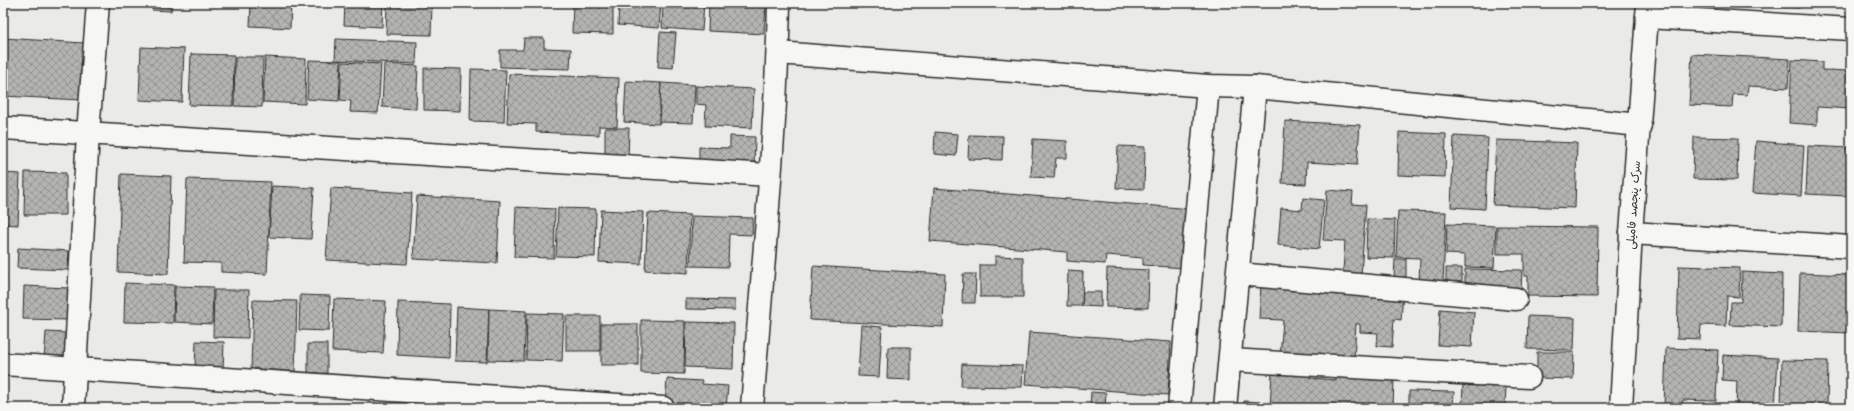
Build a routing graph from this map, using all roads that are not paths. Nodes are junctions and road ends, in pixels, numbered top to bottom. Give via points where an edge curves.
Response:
1 (98, 3) edge
2 (779, 3) edge
3 (1647, 10) edge
4 (1851, 28) edge
5 (778, 53) junction
6 (1208, 86) junction
7 (1255, 87) junction
8 (1640, 125) junction
9 (3, 128) edge
10 (88, 133) junction
11 (770, 175) junction
12 (1631, 233) junction
13 (1851, 247) edge
14 (1238, 274) junction
15 (1516, 299) dead end
16 (1230, 360) junction
17 (3, 364) edge
18 (76, 370) junction
19 (1529, 377) dead end
20 (73, 408) edge
21 (663, 408) edge
22 (752, 408) edge
23 (1179, 408) edge
24 (1225, 408) edge
25 (1621, 408) edge

1 - 10 street
2 - 5 street
3 - 4 street
3 - 8 street, سرک پنجصد فامیلی
5 - 6 street
5 - 11 street
6 - 7 street
6 - 23 street
7 - 8 street
7 - 14 street
8 - 12 street, سرک پنجصد فامیلی
9 - 10 street
10 - 11 street
10 - 18 street
11 - 22 street
12 - 13 street
12 - 25 street, سرک پنجصد فامیلی
14 - 15 street
14 - 16 street
16 - 19 street
16 - 24 street
17 - 18 street
18 - 20 street
18 - 21 street

